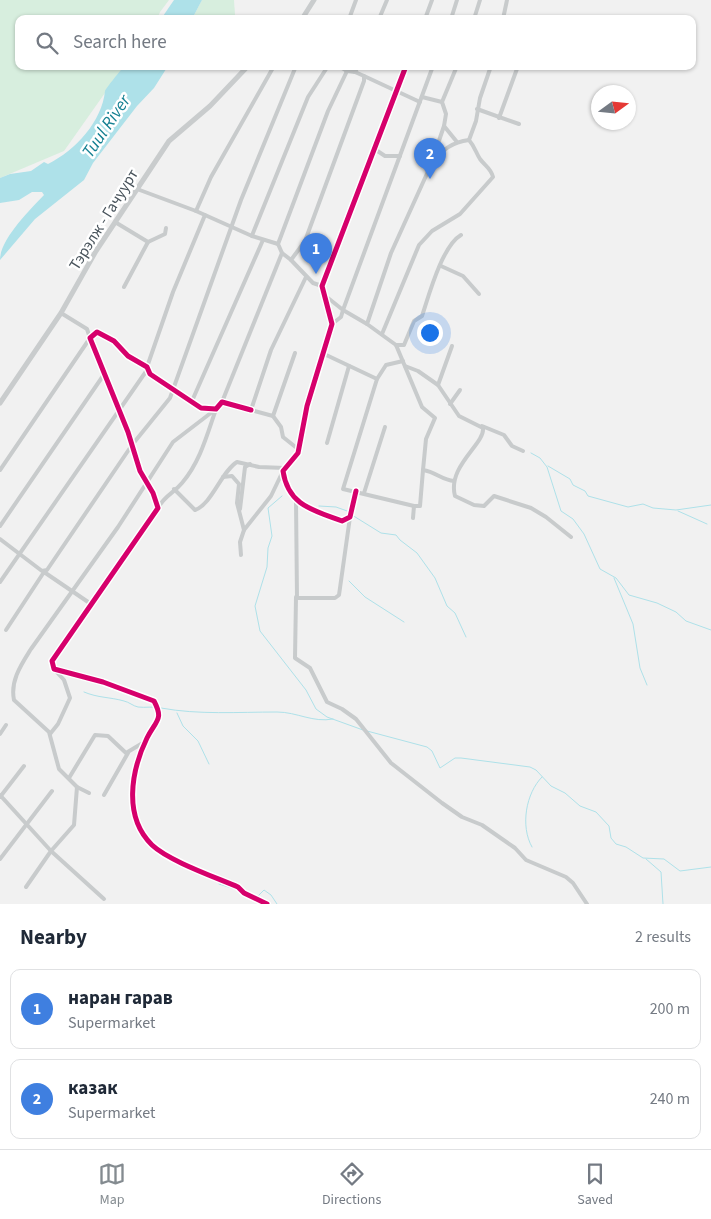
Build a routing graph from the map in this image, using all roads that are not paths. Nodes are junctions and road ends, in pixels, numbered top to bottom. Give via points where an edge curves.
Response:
1 (314, 0) edge
2 (356, 0) edge
3 (387, 0) edge
4 (432, 0) edge
5 (457, 0) edge
6 (480, 0) edge
7 (507, 0) edge
8 (305, 15) edge
9 (350, 15) edge
10 (380, 15) edge
11 (426, 15) edge
12 (452, 15) edge
13 (475, 15) edge
14 (504, 15) edge
15 (244, 70) edge
16 (272, 70) edge
17 (294, 70) edge
18 (325, 70) edge
19 (404, 70) edge
20 (432, 70) edge
21 (455, 70) edge
22 (491, 70) edge
23 (517, 70) edge
24 (348, 71) joint
25 (355, 72) joint
26 (364, 76) junction
27 (395, 92) junction
28 (422, 97) junction
29 (420, 102) junction
30 (442, 102) junction
31 (478, 109) junction
32 (499, 118) junction
33 (519, 124) dead end
34 (444, 126) junction
35 (469, 140) junction
36 (457, 142) junction
37 (373, 148) junction
38 (400, 156) junction
39 (430, 167) junction
40 (137, 189) junction
41 (196, 211) junction
42 (205, 215) junction
43 (115, 222) junction
44 (166, 228) dead end
45 (232, 228) junction
46 (460, 235) dead end
47 (252, 236) junction
48 (263, 240) junction
49 (148, 242) junction
50 (278, 244) junction
51 (282, 253) junction
52 (291, 260) junction
53 (441, 266) junction
54 (306, 277) junction
55 (322, 286) junction
56 (124, 287) dead end
57 (323, 294) junction
58 (480, 294) dead end
59 (344, 310) junction
60 (61, 312) junction
61 (332, 324) junction
62 (367, 324) junction
63 (382, 334) junction
64 (90, 338) junction
65 (396, 345) junction
66 (452, 346) dead end
67 (322, 353) junction
68 (295, 354) dead end
69 (403, 361) junction
70 (349, 366) junction
71 (405, 366) junction
72 (147, 368) junction
73 (105, 373) junction
74 (377, 379) junction
75 (438, 386) junction
76 (174, 389) junction
77 (460, 390) dead end
78 (192, 401) junction
79 (222, 402) junction
80 (0, 403) edge
81 (450, 404) junction
82 (216, 409) junction
83 (251, 410) junction
84 (120, 412) junction
85 (274, 416) junction
86 (478, 424) junction
87 (385, 428) dead end
88 (326, 443) dead end
89 (132, 446) junction
90 (298, 449) junction
91 (524, 451) dead end
92 (250, 464) junction
93 (284, 469) junction
94 (0, 470) edge
95 (423, 470) junction
96 (223, 477) junction
97 (146, 482) junction
98 (454, 482) junction
99 (174, 489) junction
100 (356, 492) junction
101 (364, 493) junction
102 (296, 500) junction
103 (414, 506) junction
104 (158, 508) junction
105 (240, 509) junction
106 (350, 517) junction
107 (413, 518) dead end
108 (0, 526) edge
109 (244, 530) junction
110 (571, 537) dead end
111 (0, 539) edge
112 (20, 555) junction
113 (241, 555) dead end
114 (44, 572) junction
115 (0, 582) edge
116 (72, 590) junction
117 (296, 597) junction
118 (91, 604) junction
119 (6, 630) dead end
120 (54, 669) junction
121 (6, 725) dead end
122 (0, 734) edge
123 (50, 734) junction
124 (146, 741) junction
125 (128, 753) junction
126 (24, 766) dead end
127 (69, 778) junction
128 (77, 787) junction
129 (52, 791) dead end
130 (89, 793) dead end
131 (104, 795) dead end
132 (0, 796) edge
133 (26, 823) junction
134 (51, 851) junction
135 (0, 860) edge
136 (26, 887) dead end
137 (104, 899) dead end
138 (267, 904) edge
139 (587, 904) edge

1 - 8 main road
2 - 9 street
3 - 10 street
4 - 11 street
5 - 12 street
6 - 13 street
7 - 14 street
15 - 40 main road, Тэрэлж - Гачуурт via 210,106 169,141
16 - 41 street
17 - 45 street
18 - 47 street via 308,97
19 - 27 street
20 - 28 street
21 - 30 street
22 - 31 street
23 - 32 street
24 - 25 street
24 - 50 street via 324,120
25 - 26 street
26 - 27 street
26 - 52 street via 305,241
27 - 29 street
27 - 37 street
28 - 29 street
28 - 30 street
29 - 38 street
30 - 34 street via 446,114
31 - 32 street
31 - 35 street
32 - 33 street
34 - 36 street
34 - 39 street
35 - 36 street
35 - 63 street via 493,177 460,214 432,231 419,245
36 - 39 street via 446,148
37 - 38 street via 385,156
37 - 55 street via 344,234
38 - 59 street
39 - 62 street via 391,253
40 - 41 street
40 - 43 main road, Тэрэлж - Гачуурт
41 - 42 street
42 - 45 street
42 - 72 street via 173,292
43 - 49 street
43 - 60 main road, Тэрэлж - Гачуурт
44 - 49 street via 164,234
45 - 47 street
45 - 76 street
46 - 53 street via 454,238
47 - 48 street
48 - 50 street
48 - 78 street
49 - 56 street
50 - 51 street
51 - 52 street
51 - 79 street
52 - 54 street
53 - 58 street via 462,276
53 - 65 street via 422,316 414,321 404,345
54 - 55 street
54 - 83 street via 271,350
55 - 57 street
57 - 59 street
57 - 61 street
59 - 61 street
59 - 62 street
60 - 64 street via 87,329
60 - 80 main road, Тэрэлж - Гачуурт
61 - 67 street
62 - 63 street
63 - 65 street
64 - 72 street via 97,332 114,341 128,356
64 - 73 street
64 - 94 street
65 - 69 street
66 - 75 street
67 - 70 street
67 - 90 street
68 - 85 street
69 - 71 street
69 - 74 street via 386,365
70 - 74 street
70 - 88 street
71 - 75 street
71 - 95 street via 422,407 435,418 426,439
72 - 76 street
72 - 84 street
73 - 84 street
73 - 108 street
74 - 100 street via 343,488
75 - 81 street
76 - 78 street
76 - 89 street
77 - 81 street
78 - 82 street via 201,408
79 - 82 street
79 - 83 street
81 - 86 street via 459,416
82 - 97 street via 173,442
82 - 99 street via 197,460 182,483
83 - 85 street
84 - 89 street
84 - 112 street
85 - 90 street via 283,437
86 - 91 street via 504,435 512,446
86 - 98 street via 483,428 482,438 465,457
87 - 101 street
89 - 97 street
89 - 114 street
90 - 93 street via 295,458
92 - 93 street
92 - 96 street via 237,462
92 - 105 street via 245,467
93 - 102 street via 286,487
93 - 109 street via 271,496
95 - 98 street
95 - 103 street via 420,506
96 - 99 street via 203,505 195,510
96 - 105 street via 229,475 238,480 236,497
97 - 104 street
97 - 116 street
98 - 110 street via 455,496 484,506 494,496 531,508
99 - 104 street
100 - 101 street
100 - 106 street
101 - 103 street
102 - 106 street via 342,521
102 - 117 street
103 - 107 street
104 - 118 street
105 - 109 street
106 - 117 street via 340,595 335,598
109 - 113 street via 240,542
111 - 112 street
112 - 114 street
112 - 115 street
114 - 116 street
114 - 119 street
116 - 118 street
116 - 123 street via 31,649 13,685 14,700
117 - 139 street via 295,658 310,668 326,702 356,719 392,763 442,803 462,817 482,825 515,848 526,860 566,877
118 - 120 street via 53,658
120 - 123 street via 64,680 70,698
120 - 124 street via 154,701 160,718
121 - 122 street
123 - 127 street via 58,769
124 - 125 street
124 - 138 street via 132,791 134,814 145,836 166,854
125 - 127 street via 108,736 95,735
125 - 131 street
126 - 132 street
127 - 128 street
128 - 130 street
128 - 134 street via 74,825
129 - 133 street
132 - 133 street
133 - 134 street
133 - 135 street
134 - 136 street
134 - 137 street

